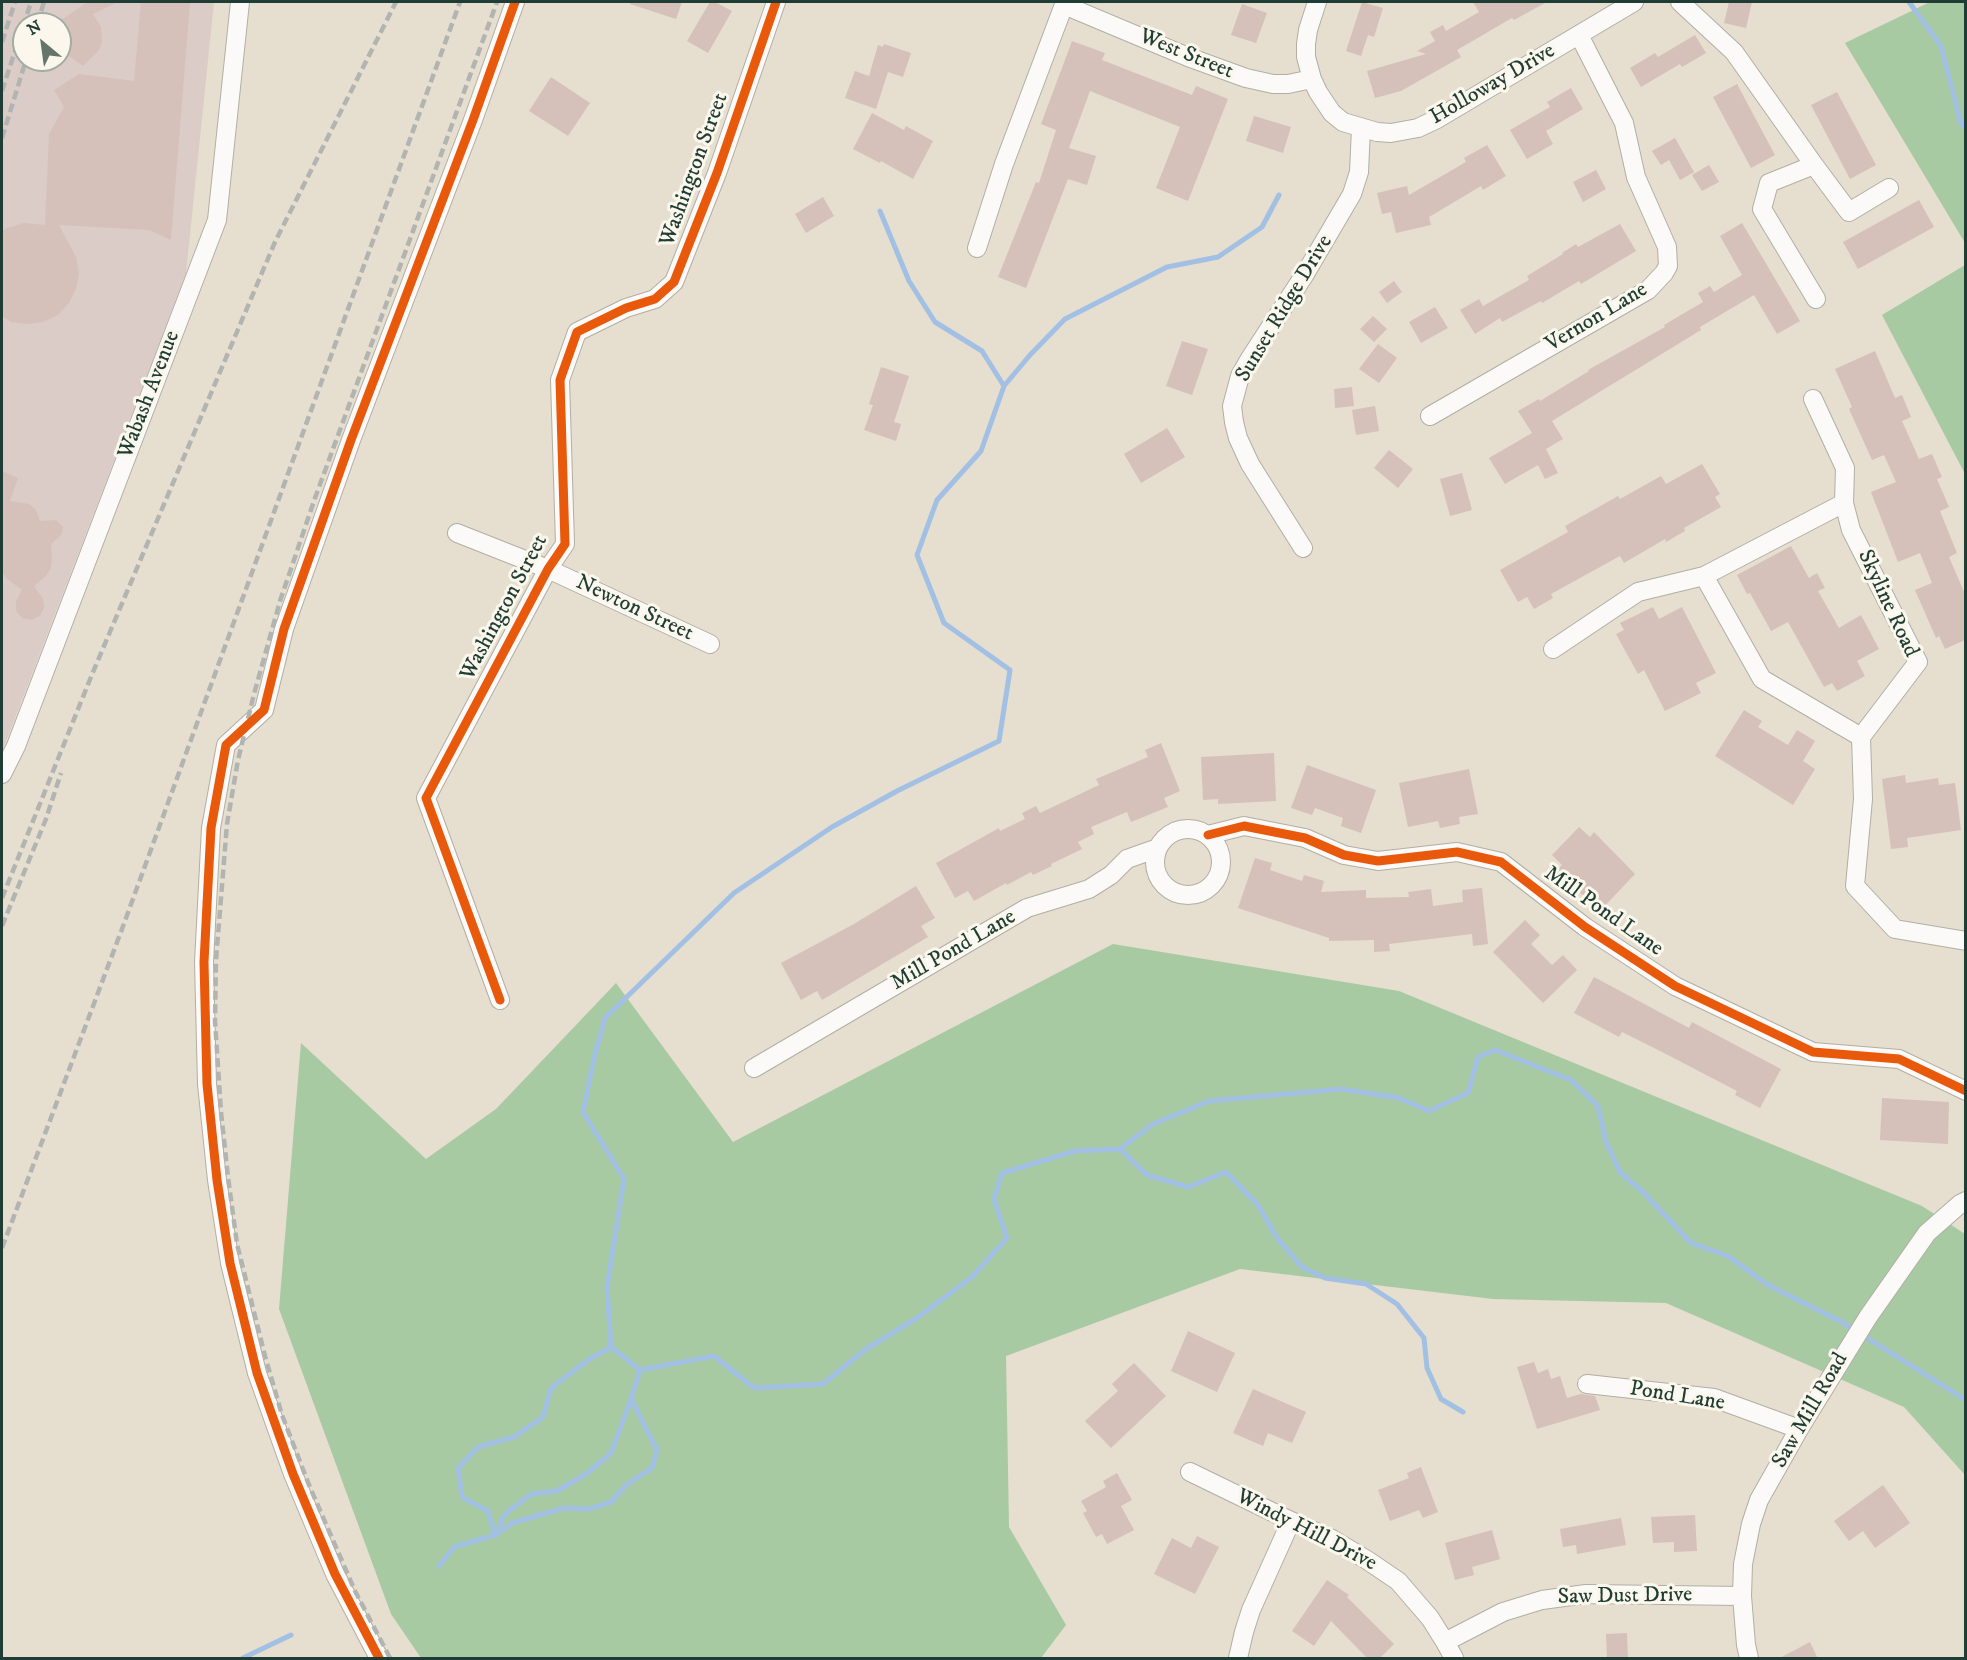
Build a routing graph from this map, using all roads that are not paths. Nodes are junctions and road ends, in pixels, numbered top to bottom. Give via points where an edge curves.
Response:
1 (240, 2) edge
2 (515, 2) edge
3 (1317, 2) edge
4 (1634, 2) edge
5 (1680, 2) edge
6 (771, 3) edge
7 (1064, 3) edge
8 (1579, 35) junction
9 (1312, 79) junction
10 (1361, 129) junction
11 (1814, 165) junction
12 (1888, 188) dead end
13 (977, 248) dead end
14 (1816, 299) dead end
15 (1813, 399) dead end
16 (1430, 416) dead end
17 (1844, 503) junction
18 (457, 533) dead end
19 (1303, 548) dead end
20 (548, 569) junction
21 (1704, 576) junction
22 (711, 644) dead end
23 (1553, 649) dead end
24 (1861, 737) junction
25 (2, 774) edge
26 (1208, 835) junction
27 (1158, 848) junction
28 (1965, 941) edge
29 (500, 1000) dead end
30 (754, 1068) dead end
31 (1965, 1090) edge
32 (1965, 1201) edge
33 (1587, 1384) dead end
34 (1798, 1429) junction
35 (1190, 1472) dead end
36 (1291, 1521) junction
37 (1742, 1596) junction
38 (1445, 1642) junction
39 (379, 1659) edge
40 (1238, 1659) edge
41 (1454, 1659) edge
42 (1749, 1659) edge

1 - 25 street, Wabash Avenue via 218,220
2 - 39 street via 351,440 284,629 264,710 226,745 211,828 204,962 207,1084 231,1263 257,1373 293,1474 335,1574
3 - 9 street via 1306,44
4 - 8 street, Holloway Drive
5 - 11 street via 1734,52
6 - 20 street, Washington Street via 717,173 674,282 655,298 577,332 560,380 564,544
7 - 9 street, West Street via 1246,78 1273,84
7 - 13 street
8 - 10 street, Holloway Drive via 1418,128 1391,133
8 - 16 street, Vernon Lane via 1624,123 1636,177 1667,247 1668,266 1648,290
9 - 10 street, Holloway Drive via 1324,103 1343,122
10 - 19 street, Sunset Ridge Drive via 1359,172 1352,194 1249,360 1232,406 1238,438 1250,464
11 - 12 street via 1849,212
11 - 14 street via 1769,183 1762,209
15 - 17 street, Skyline Road via 1845,468
17 - 21 street
17 - 24 street, Skyline Road via 1851,530 1918,662
18 - 20 street, Newton Street
20 - 22 street, Newton Street
20 - 29 street, Washington Street via 426,798
21 - 23 street via 1638,592
21 - 24 street via 1762,679
24 - 28 street via 1863,799 1855,886 1895,929
26 - 27 street, Mill Pond Lane via 1190,828 1180,830 1171,833
26 - 27 street via 1220,852 1220,873 1215,882 1197,894 1176,892 1160,879 1155,858
26 - 31 street, Mill Pond Lane via 1244,826 1305,838 1344,855 1378,861 1456,852 1501,862 1585,927 1675,986 1813,1052 1899,1059
27 - 30 street, Mill Pond Lane via 1127,859 1089,890 1028,908
32 - 34 street, Saw Mill Road via 1927,1233 1847,1348
33 - 34 street, Pond Lane via 1714,1398
34 - 37 street, Saw Mill Road via 1755,1513 1746,1546
35 - 36 street, Windy Hill Drive
36 - 38 street, Windy Hill Drive via 1332,1539 1398,1581
36 - 40 street via 1251,1610
37 - 38 street, Saw Dust Drive via 1586,1594 1542,1600 1516,1606
37 - 42 street, Saw Mill Road
38 - 41 street, Windy Hill Drive

